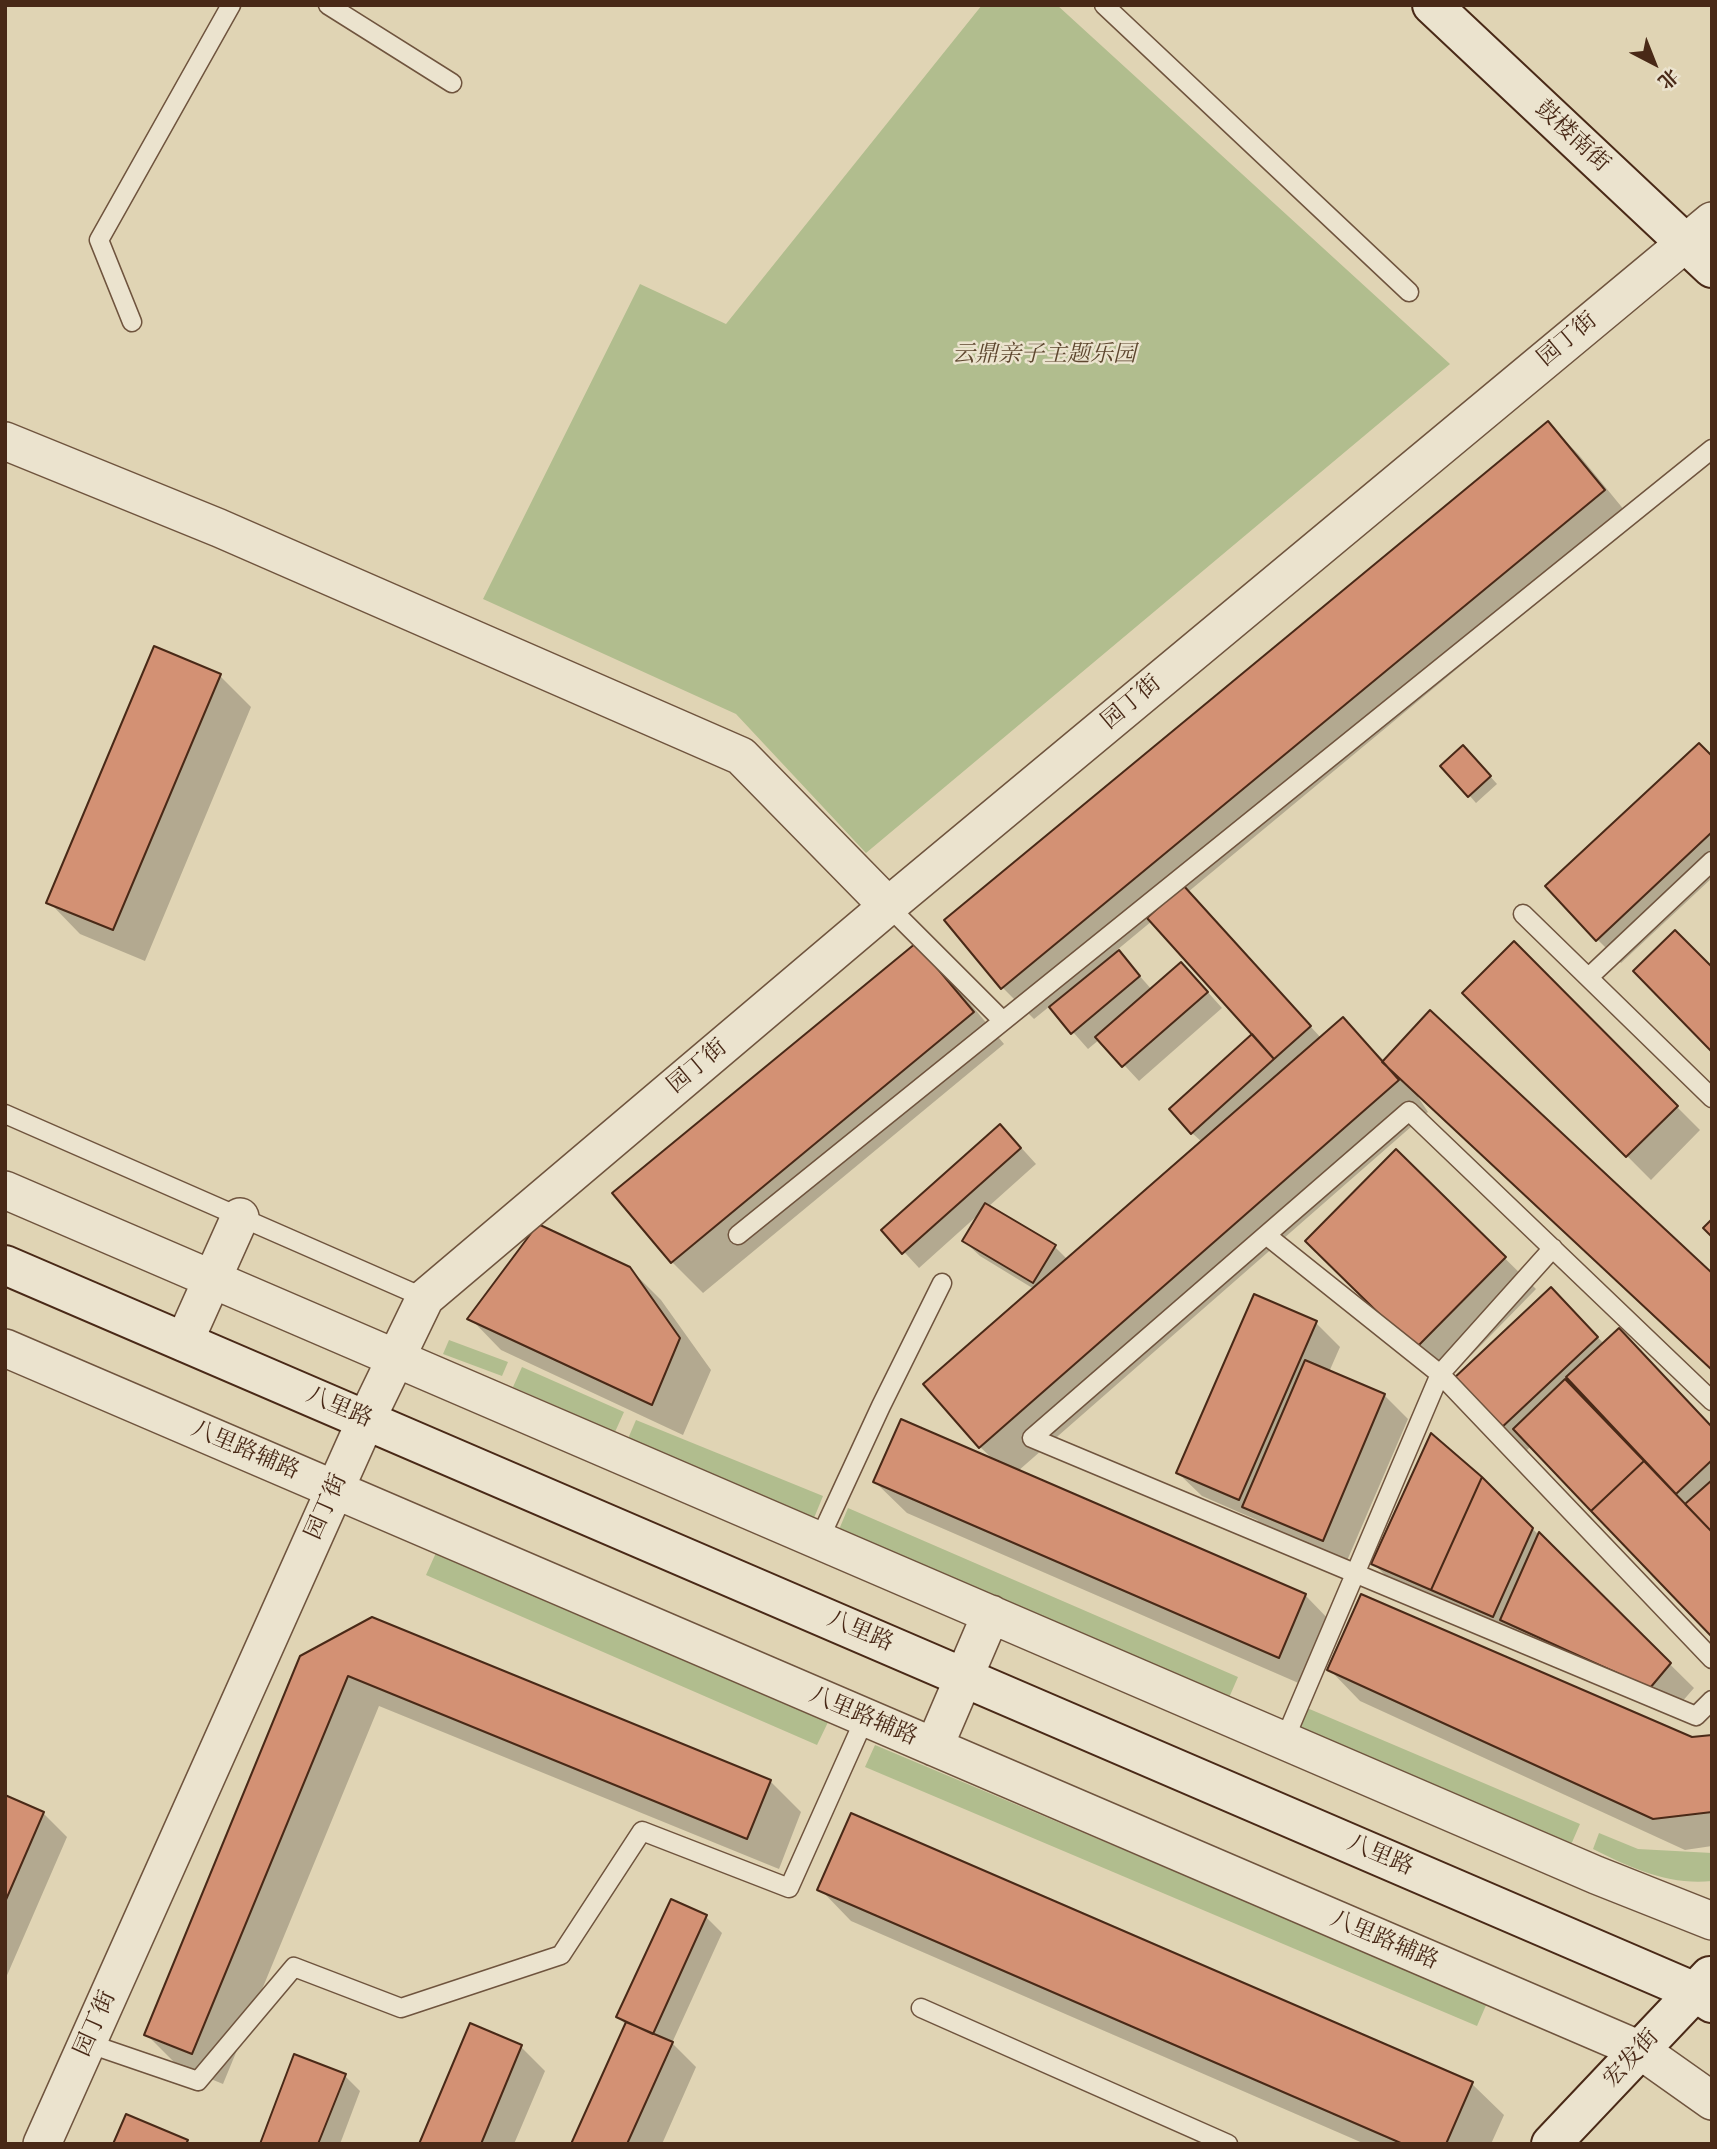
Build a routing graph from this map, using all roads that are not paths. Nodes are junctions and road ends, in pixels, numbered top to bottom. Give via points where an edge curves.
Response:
1 (231, 5) edge
2 (328, 5) edge
3 (1104, 5) edge
4 (1432, 5) edge
5 (452, 83) dead end
6 (1703, 244) edge
7 (1409, 292) dead end
8 (131, 322) dead end
9 (5, 442) edge
10 (1712, 449) edge
11 (1712, 861) edge
12 (888, 906) junction
13 (1523, 914) dead end
14 (1588, 977) junction
15 (1003, 1021) junction
16 (1712, 1098) edge
17 (5, 1114) edge
18 (5, 1190) edge
19 (240, 1217) junction
20 (1266, 1235) junction
21 (738, 1236) dead end
22 (1553, 1248) junction
23 (5, 1265) edge
24 (212, 1279) junction
25 (942, 1283) dead end
26 (425, 1298) junction
27 (184, 1342) junction
28 (5, 1348) edge
29 (395, 1358) junction
30 (1440, 1374) junction
31 (1712, 1401) edge
32 (366, 1420) junction
33 (335, 1490) junction
34 (819, 1541) junction
35 (1356, 1573) junction
36 (991, 1614) junction
37 (1712, 1660) edge
38 (964, 1677) junction
39 (1712, 1700) edge
40 (865, 1718) junction
41 (1284, 1741) junction
42 (934, 1747) junction
43 (1712, 1921) edge
44 (1706, 1990) edge
45 (921, 2008) dead end
46 (88, 2043) junction
47 (1640, 2049) junction
48 (1712, 2101) edge
49 (42, 2144) edge
50 (1228, 2144) edge
51 (1551, 2144) edge

1 - 8 lane via 99,240
2 - 5 lane
3 - 7 lane
4 - 6 main road, 鼓楼南街
6 - 12 street, 园丁街
9 - 12 street via 219,528 741,756
10 - 15 lane
11 - 14 lane
12 - 15 lane
12 - 26 street, 园丁街
13 - 14 lane
14 - 16 lane
15 - 21 lane
17 - 19 lane
18 - 24 street
19 - 24 street
19 - 26 lane
20 - 22 lane via 1409,1111
20 - 30 lane
20 - 35 lane via 1031,1438
22 - 30 lane
22 - 31 lane
23 - 27 main road, 八里路
24 - 27 street
24 - 29 street
25 - 34 lane
26 - 29 street, 园丁街
27 - 32 main road, 八里路
28 - 33 street, 八里路辅路
29 - 32 street, 园丁街
29 - 34 street
30 - 35 lane
30 - 37 lane
32 - 33 street, 园丁街
32 - 38 main road, 八里路
33 - 40 street, 八里路辅路
33 - 46 street, 园丁街
34 - 36 street
35 - 39 lane via 1696,1716
35 - 41 lane
36 - 38 street
36 - 41 street
38 - 42 street
38 - 44 main road, 八里路
40 - 42 street, 八里路辅路
40 - 46 lane via 789,1888 642,1831 561,1955 401,2008 294,1967 198,2081
41 - 43 street
42 - 47 street, 八里路辅路
44 - 47 main road, 宏发街
45 - 50 lane
46 - 49 street, 园丁街
47 - 48 street, 八里路辅路
47 - 51 main road, 宏发街

